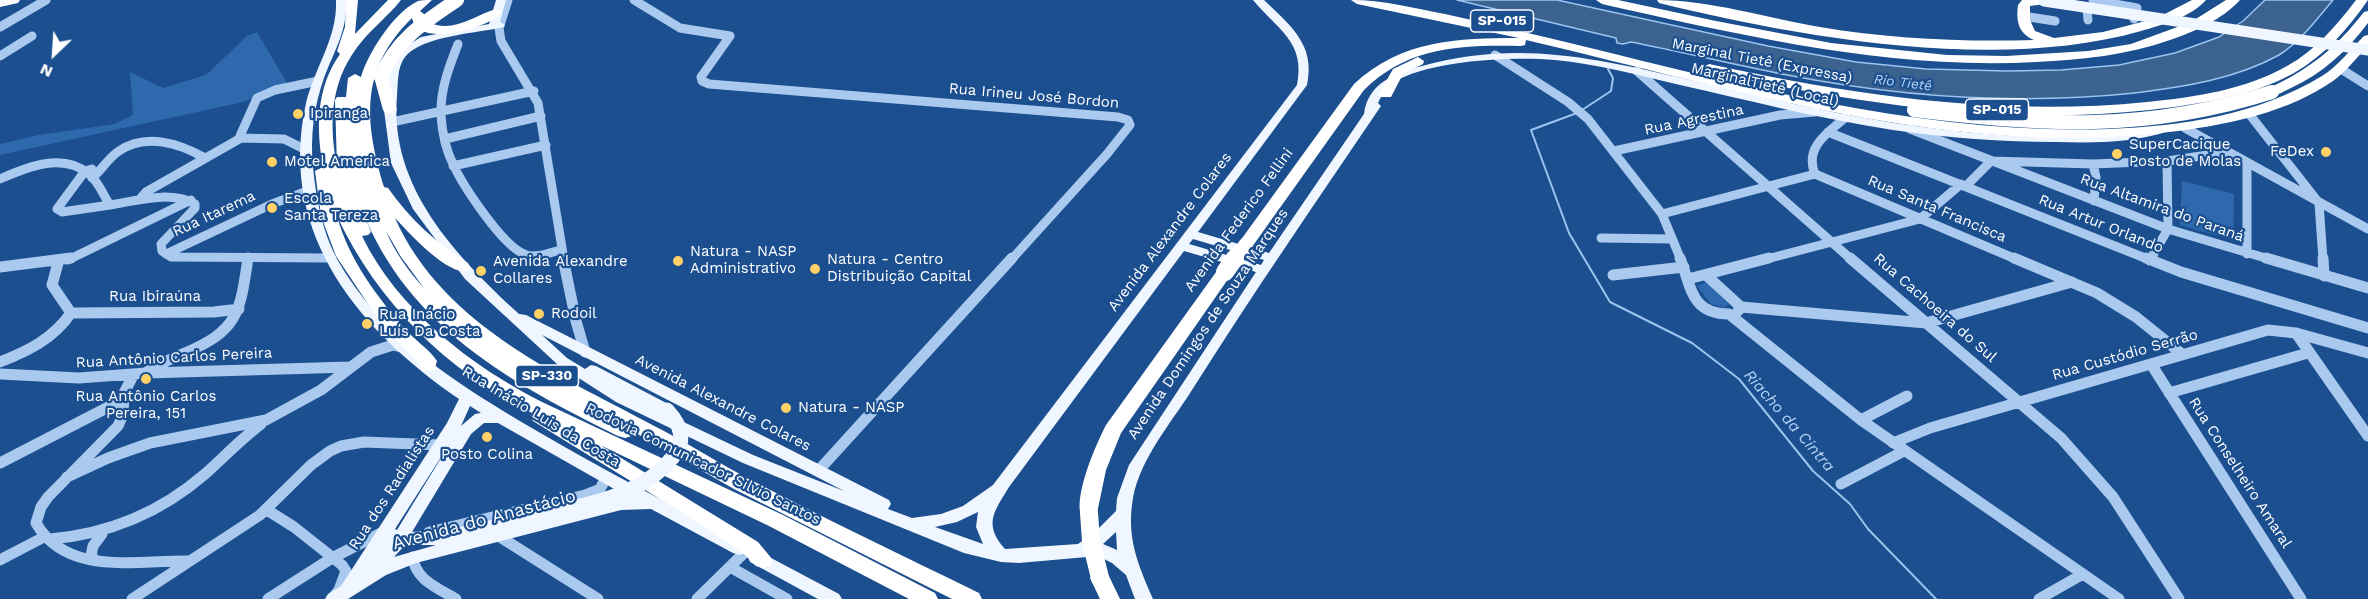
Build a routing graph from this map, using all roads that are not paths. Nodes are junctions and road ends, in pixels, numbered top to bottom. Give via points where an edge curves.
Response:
1 (14, 0) edge
2 (46, 0) edge
3 (341, 0) edge
4 (352, 0) edge
5 (418, 0) edge
6 (428, 0) edge
7 (457, 0) edge
8 (508, 0) edge
9 (634, 0) edge
10 (1258, 0) edge
11 (1357, 0) edge
12 (1388, 0) edge
13 (1410, 0) edge
14 (1602, 0) edge
15 (1644, 0) edge
16 (1664, 0) edge
17 (1710, 0) edge
18 (2062, 0) edge
19 (2092, 0) edge
20 (2216, 0) edge
21 (2234, 0) edge
22 (2362, 0) edge
23 (2037, 1) edge
24 (0, 3) edge
25 (397, 8) edge
26 (2087, 10) junction
27 (2203, 10) edge
28 (2368, 15) edge
29 (498, 16) edge
30 (2029, 16) dead end
31 (2134, 19) junction
32 (2088, 20) dead end
33 (1767, 25) junction
34 (1502, 26) junction
35 (0, 27) edge
36 (2177, 28) junction
37 (2145, 30) junction
38 (33, 36) dead end
39 (2368, 39) edge
40 (1531, 43) junction
41 (458, 44) dead end
42 (2061, 46) junction
43 (2368, 48) edge
44 (1495, 55) junction
45 (2368, 55) edge
46 (0, 56) edge
47 (1591, 56) junction
48 (2354, 58) junction
49 (1668, 59) junction
50 (1961, 59) junction
51 (1620, 63) junction
52 (1430, 67) junction
53 (336, 69) junction
54 (2341, 69) junction
55 (1637, 71) junction
56 (1706, 72) junction
57 (1398, 75) junction
58 (318, 81) junction
59 (2368, 86) edge
60 (534, 91) junction
61 (1386, 94) junction
62 (2153, 105) junction
63 (1778, 110) junction
64 (441, 111) junction
65 (1370, 113) junction
66 (1847, 115) junction
67 (2250, 115) junction
68 (391, 116) junction
69 (541, 116) junction
70 (2185, 128) junction
71 (2164, 129) junction
72 (1705, 131) junction
73 (1828, 132) junction
74 (242, 138) junction
75 (445, 139) junction
76 (1950, 139) junction
77 (546, 145) junction
78 (306, 150) junction
79 (1614, 151) junction
80 (2228, 152) junction
81 (327, 156) junction
82 (205, 159) junction
83 (1991, 161) junction
84 (2167, 161) junction
85 (2247, 163) junction
86 (2093, 164) junction
87 (453, 166) junction
88 (1815, 174) junction
89 (91, 176) junction
90 (0, 179) edge
91 (373, 182) junction
92 (1964, 185) junction
93 (1766, 186) junction
94 (310, 190) junction
95 (139, 200) junction
96 (191, 200) junction
97 (2094, 201) junction
98 (2319, 203) junction
99 (110, 206) junction
100 (1662, 214) junction
101 (1920, 219) junction
102 (2168, 229) junction
103 (2368, 230) edge
104 (1191, 234) junction
105 (1601, 238) dead end
106 (1672, 238) junction
107 (1833, 242) junction
108 (1182, 246) junction
109 (560, 250) junction
110 (166, 254) junction
111 (2247, 254) junction
112 (249, 258) junction
113 (330, 258) junction
114 (2150, 260) junction
115 (57, 263) junction
116 (1269, 264) junction
117 (0, 267) edge
118 (462, 267) junction
119 (1684, 267) junction
120 (1706, 274) junction
121 (1613, 275) dead end
122 (2324, 276) junction
123 (1688, 279) junction
124 (2072, 282) junction
125 (2368, 288) edge
126 (1741, 307) junction
127 (239, 309) junction
128 (405, 309) junction
129 (71, 313) junction
130 (1729, 314) junction
131 (513, 315) junction
132 (1926, 323) junction
133 (576, 326) junction
134 (2368, 328) edge
135 (387, 330) junction
136 (531, 333) junction
137 (2296, 333) junction
138 (561, 339) junction
139 (404, 348) junction
140 (2308, 353) junction
141 (2368, 353) edge
142 (2182, 354) junction
143 (586, 360) junction
144 (0, 362) edge
145 (354, 364) junction
146 (2151, 364) junction
147 (428, 367) junction
148 (140, 373) junction
149 (0, 374) edge
150 (2169, 393) junction
151 (1907, 396) dead end
152 (467, 398) junction
153 (122, 400) junction
154 (524, 401) junction
155 (2019, 402) junction
156 (502, 417) junction
157 (1861, 420) junction
158 (263, 422) junction
159 (220, 429) junction
160 (2368, 436) edge
161 (1893, 443) junction
162 (236, 444) junction
163 (441, 445) junction
164 (98, 447) junction
165 (1905, 451) junction
166 (116, 453) junction
167 (0, 463) edge
168 (426, 469) junction
169 (443, 471) junction
170 (818, 471) junction
171 (68, 477) junction
172 (606, 478) junction
173 (1004, 483) junction
174 (1841, 484) dead end
175 (751, 489) junction
176 (652, 503) junction
177 (267, 510) junction
178 (1124, 513) junction
179 (910, 521) junction
180 (102, 533) junction
181 (398, 533) junction
182 (497, 534) junction
183 (446, 536) junction
184 (47, 538) junction
185 (1078, 550) junction
186 (745, 552) junction
187 (1001, 555) junction
188 (413, 557) junction
189 (332, 558) junction
190 (0, 560) edge
191 (95, 560) junction
192 (763, 560) junction
193 (189, 561) junction
194 (730, 567) junction
195 (380, 570) junction
196 (1131, 570) junction
197 (2083, 574) junction
198 (360, 582) junction
199 (336, 597) edge
200 (132, 599) edge
201 (268, 599) edge
202 (456, 599) edge
203 (598, 599) edge
204 (697, 599) edge
205 (785, 599) edge
206 (833, 599) edge
207 (928, 599) edge
208 (972, 599) edge
209 (1110, 599) edge
210 (1144, 599) edge
211 (2039, 599) edge
212 (2119, 599) edge
213 (2179, 599) edge
214 (2301, 599) edge

1 - 24 highway
2 - 35 street
3 - 58 main road, Rua Inácio Luis da Costa via 337,40
4 - 53 highway via 351,27
5 - 25 highway
6 - 29 highway via 417,18 430,28 472,26
6 - 91 highway, Rodovia Comunicador Silvio Santos / SP-330 via 392,30 366,77 366,134
7 - 68 highway, bridge via 389,56 381,78
8 - 29 street
9 - 170 street, Rua Irineu José Bordon via 680,28 730,36 701,76 709,84 1118,117 1130,124
10 - 104 main road, Avenida Alexandre Colares via 1302,48 1305,77 1298,92
11 - 47 highway
12 - 34 highway
13 - 49 highway, Marginal Tietê (Expressa) / SP-015
14 - 50 highway, Marginal Tietê (Expressa) via 1814,45 1896,56
15 - 33 highway
16 - 33 highway
17 - 33 highway
18 - 43 main road, bridge
19 - 31 street via 2137,8
20 - 27 highway
21 - 27 highway
22 - 62 highway, Marginal Tietê (Expressa) / SP-015 via 2319,51 2290,70 2262,82 2192,100
23 - 26 street
23 - 30 street via 2052,21
23 - 42 highway via 2023,6 2027,31
23 - 43 main road, bridge
25 - 53 highway, Rodovia Comunicador Silvio Santos via 358,39
25 - 128 highway via 360,49 346,80 342,150 359,224
25 - 175 highway via 359,66 352,106 356,165 366,203 380,237 404,275 453,327 510,371 575,408
26 - 31 street
26 - 32 street
27 - 36 highway
27 - 37 highway via 2178,14
28 - 56 highway, bridge via 2332,58 2272,92 2214,109 2109,122 1989,119 1914,110 1825,97
29 - 60 street via 504,46
29 - 68 main road via 432,37 401,54 394,68
31 - 37 street
33 - 42 highway via 1919,47
33 - 42 highway via 1831,41 1896,48 1983,52
34 - 51 highway
34 - 56 highway
36 - 37 highway
36 - 50 highway, Marginal Tietê (Expressa) via 2135,47 2090,55
37 - 42 highway via 2126,40
38 - 46 street
39 - 48 highway
40 - 47 highway, Avenida Federico Fellini
40 - 57 highway via 1451,50 1420,60
40 - 209 highway, Avenida Federico Fellini, bridge via 1469,43 1414,53 1380,69 1359,87 1113,430 1092,483 1089,513 1100,578
41 - 64 street via 450,62
42 - 50 highway via 2048,54
44 - 47 main road, Avenida Domingos de Souza Marques
44 - 52 main road, Avenida Domingos de Souza Marques
44 - 79 street via 1578,109
45 - 48 highway
47 - 51 highway
48 - 54 highway
49 - 56 highway
49 - 62 highway, Marginal Tietê (Expressa) / SP-015 via 1782,84 1898,102 2024,112 2088,112
51 - 55 main road, MarginalTietê (Local)
51 - 66 highway
52 - 57 main road, Avenida Domingos de Souza Marques
52 - 61 main road, Avenida Domingos de Souza Marques
53 - 81 highway, Rodovia Comunicador Silvio Santos via 325,109
54 - 59 street
54 - 67 highway via 2304,94
55 - 63 main road, MarginalTietê (Local)
55 - 72 street, Rua Cachoeira do Sul
57 - 61 highway
57 - 65 main road, Avenida Domingos de Souza Marques via 1380,89
58 - 74 street via 257,98 241,131
58 - 78 main road, Rua Inácio Luis da Costa
60 - 64 street
60 - 69 street
61 - 65 main road, Avenida Domingos de Souza Marques
62 - 66 highway via 2140,110 2013,123
63 - 66 main road, MarginalTietê (Local)
63 - 72 street, Rua Agrestina
64 - 68 street
64 - 75 street
65 - 116 main road, Avenida Domingos de Souza Marques
66 - 71 highway via 2025,132
66 - 73 street
66 - 76 main road, MarginalTietê (Local)
67 - 70 highway
67 - 98 street
68 - 118 main road via 397,163 407,187
69 - 75 street
69 - 77 street
70 - 71 highway
70 - 80 street
71 - 76 main road, MarginalTietê (Local) via 2099,139
72 - 79 street, Rua Agrestina
72 - 93 street, Rua Cachoeira do Sul
73 - 88 street via 1813,149 1810,163
73 - 92 street, Rua Artur Orlando
74 - 78 street via 286,138
74 - 82 street
75 - 87 street
76 - 83 street, Rua Altamira do Paraná
77 - 87 street
77 - 109 street
78 - 94 main road, Rua Inácio Luis da Costa
79 - 100 street
80 - 84 street
80 - 85 street
81 - 128 highway, Rodovia Comunicador Silvio Santos via 334,189 353,238 378,279
81 - 147 highway via 321,168 325,204 338,243 394,326 428,361
82 - 89 street via 171,144 147,141 122,149
82 - 95 street via 146,192
83 - 86 street
83 - 92 street
83 - 97 street, Rua Altamira do Paraná
84 - 86 street
84 - 102 street
85 - 98 street
85 - 111 street
86 - 97 street
87 - 109 street via 480,207 516,249 532,255
88 - 93 street
88 - 101 street, Rua Santa Francisca
89 - 90 street via 72,164 48,164
89 - 99 street
89 - 99 street via 76,186 59,206 59,212
91 - 118 highway via 381,186 388,202 403,217
91 - 175 highway, Rodovia Comunicador Silvio Santos / SP-330 via 390,225 412,261 431,286 476,329 525,364
92 - 101 street via 1952,190 1933,212
92 - 114 street, Rua Artur Orlando
93 - 100 street
93 - 107 street, Rua Cachoeira do Sul
94 - 110 street, Rua Itarema
94 - 113 main road, Rua Inácio Luis da Costa
95 - 96 street
95 - 99 street
96 - 110 street via 195,208 161,244
96 - 115 street via 92,250
97 - 102 street, Rua Altamira do Paraná
98 - 103 street
98 - 122 street
100 - 106 street
101 - 107 street
101 - 124 street, Rua Santa Francisca
102 - 111 street, Rua Altamira do Paraná
102 - 114 street
104 - 108 main road, Avenida Alexandre Colares
104 - 116 main road
105 - 106 street
106 - 119 street
107 - 120 street
107 - 132 street, Rua Cachoeira do Sul
108 - 116 main road
108 - 173 main road, Avenida Alexandre Colares
109 - 133 street
110 - 112 street
111 - 122 street, Rua Altamira do Paraná
112 - 113 street
112 - 127 street
113 - 135 main road, Rua Inácio Luis da Costa
114 - 134 street, Rua Artur Orlando via 2213,283
115 - 117 street
115 - 129 street via 52,285
116 - 178 main road, Avenida Domingos de Souza Marques via 1144,453 1130,483
118 - 131 main road
119 - 121 street
119 - 123 street
120 - 123 street
120 - 126 street
122 - 125 street, Rua Altamira do Paraná
123 - 130 street via 1693,296 1707,309
124 - 132 street
124 - 142 street, Rua Santa Francisca via 2114,302
126 - 130 street
126 - 132 street
127 - 129 street, Rua Ibiraúna
127 - 148 street via 234,323 219,336
128 - 154 highway, Rodovia Comunicador Silvio Santos / SP-330 via 469,365
129 - 144 street via 51,337
130 - 157 street
131 - 136 main road
131 - 138 main road, Avenida Alexandre Colares
132 - 155 street, Rua Cachoeira do Sul
133 - 138 street
133 - 143 street
135 - 139 main road, Rua Inácio Luis da Costa
135 - 145 street
136 - 143 main road
136 - 179 main road via 562,361 621,398 748,459
137 - 140 street
137 - 141 street, Rua Custódio Serrão
137 - 142 street, Rua Custódio Serrão via 2268,330
138 - 143 main road, Avenida Alexandre Colares
139 - 145 street via 397,344 387,346
139 - 147 main road, Rua Inácio Luis da Costa
140 - 150 street
140 - 160 street
142 - 146 street, Rua Custódio Serrão
143 - 170 main road, Avenida Alexandre Colares
143 - 183 main road, bridge via 667,410 683,433 671,462 638,486 619,494
145 - 148 street, Rua Antônio Carlos Pereira
145 - 158 street via 309,397
146 - 150 street, Rua Conselheiro Amaral
146 - 155 street, Rua Custódio Serrão
147 - 152 main road, Rua Inácio Luis da Costa
148 - 149 street, Rua Antônio Carlos Pereira via 63,378
148 - 153 street
150 - 214 street, Rua Conselheiro Amaral
151 - 157 street
152 - 156 main road, Rua Inácio Luis da Costa
152 - 163 main road, Rua dos Radialistas
153 - 164 street via 121,420
153 - 167 street
154 - 192 highway via 544,421 701,515
154 - 207 highway, Rodovia Comunicador Silvio Santos / SP-330 via 821,542
155 - 161 street, Rua Custódio Serrão
155 - 213 street, Rua Cachoeira do Sul via 2061,438 2113,497
156 - 169 main road, Rua dos Radialistas via 485,416 475,421
156 - 172 main road, Rua Inácio Luis da Costa
157 - 161 street
158 - 159 street
158 - 162 street
159 - 162 street
159 - 166 street
161 - 165 street
162 - 180 street via 179,494 137,519
163 - 168 main road, Rua dos Radialistas
163 - 177 street via 340,446 315,462
164 - 166 street
164 - 171 street
165 - 174 street
165 - 197 street
166 - 171 street
168 - 169 main road via 439,467
168 - 181 main road, Rua dos Radialistas
169 - 181 main road, Rua dos Radialistas
170 - 179 main road, Avenida Alexandre Colares
171 - 184 street via 48,497 37,516 36,523
172 - 176 main road, Rua Inácio Luis da Costa
172 - 181 street, Avenida do Anastácio via 600,489 585,495 427,533
173 - 179 main road, Avenida Alexandre Colares via 975,507 950,520
173 - 187 main road, Avenida Alexandre Colares via 983,521 987,541
175 - 208 highway, Rodovia Comunicador Silvio Santos / SP-330
176 - 182 main road, Avenida do Anastácio via 621,504
176 - 186 main road, Rua Inácio Luis da Costa
177 - 189 street
177 - 193 street
178 - 185 main road, Avenida Alexandre Colares via 1115,526
178 - 196 main road, Avenida Domingos de Souza Marques via 1126,556
179 - 187 main road, Avenida Alexandre Colares via 964,546
180 - 184 street
180 - 191 street via 91,550
181 - 183 main road via 415,540
181 - 189 street, Avenida do Anastácio
181 - 198 main road, Rua dos Radialistas via 380,564
181 - 199 main road, Rua dos Radialistas
182 - 188 main road, Avenida do Anastácio
182 - 203 street
183 - 195 main road via 410,550
184 - 190 street
184 - 191 street via 78,558
185 - 187 main road, Avenida Alexandre Colares via 1033,556
185 - 196 main road, Avenida Alexandre Colares via 1109,552
186 - 192 main road, Rua Inácio Luis da Costa
186 - 194 street
188 - 195 main road, Avenida do Anastácio
188 - 202 street via 418,574
189 - 199 street via 346,571
189 - 201 street, Avenida do Anastácio
191 - 193 street
192 - 206 main road, Rua Inácio Luis da Costa
193 - 200 street
194 - 204 street
194 - 205 street
195 - 198 main road, Avenida do Anastácio
196 - 210 main road
197 - 211 street
197 - 212 street
198 - 199 main road, Avenida do Anastácio

